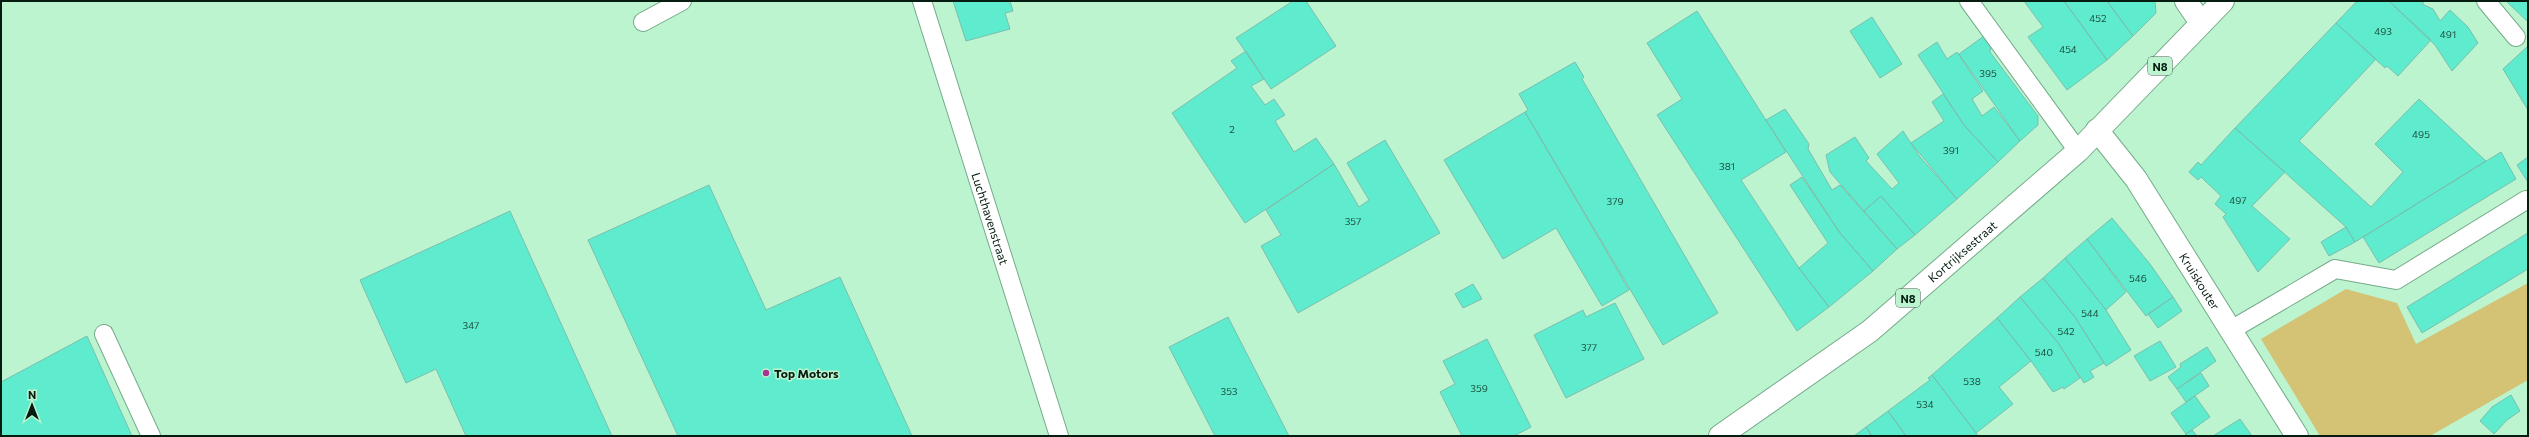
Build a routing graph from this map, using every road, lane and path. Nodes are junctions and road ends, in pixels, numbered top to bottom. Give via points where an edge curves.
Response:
1 (682, 1) edge
2 (922, 1) edge
3 (1969, 1) edge
4 (2186, 1) edge
5 (2223, 1) edge
6 (2486, 1) edge
7 (643, 22) dead end
8 (2201, 23) junction
9 (2516, 37) dead end
10 (2086, 142) junction
11 (2526, 200) dead end
12 (2231, 330) junction
13 (104, 334) dead end
14 (151, 436) edge
15 (1059, 436) edge
16 (1720, 436) edge
17 (2297, 436) edge

1 - 7 lane
2 - 15 lane, Luchthavenstraat
3 - 10 lane
4 - 8 main road
5 - 8 main road, N8
6 - 9 lane
8 - 10 main road, N8
10 - 12 main road, Kruiskouter via 2136,179
10 - 16 main road, Kortrijksestraat / N8 via 1870,331
11 - 12 lane via 2396,280 2335,269
12 - 17 main road, Kruiskouter
13 - 14 lane

